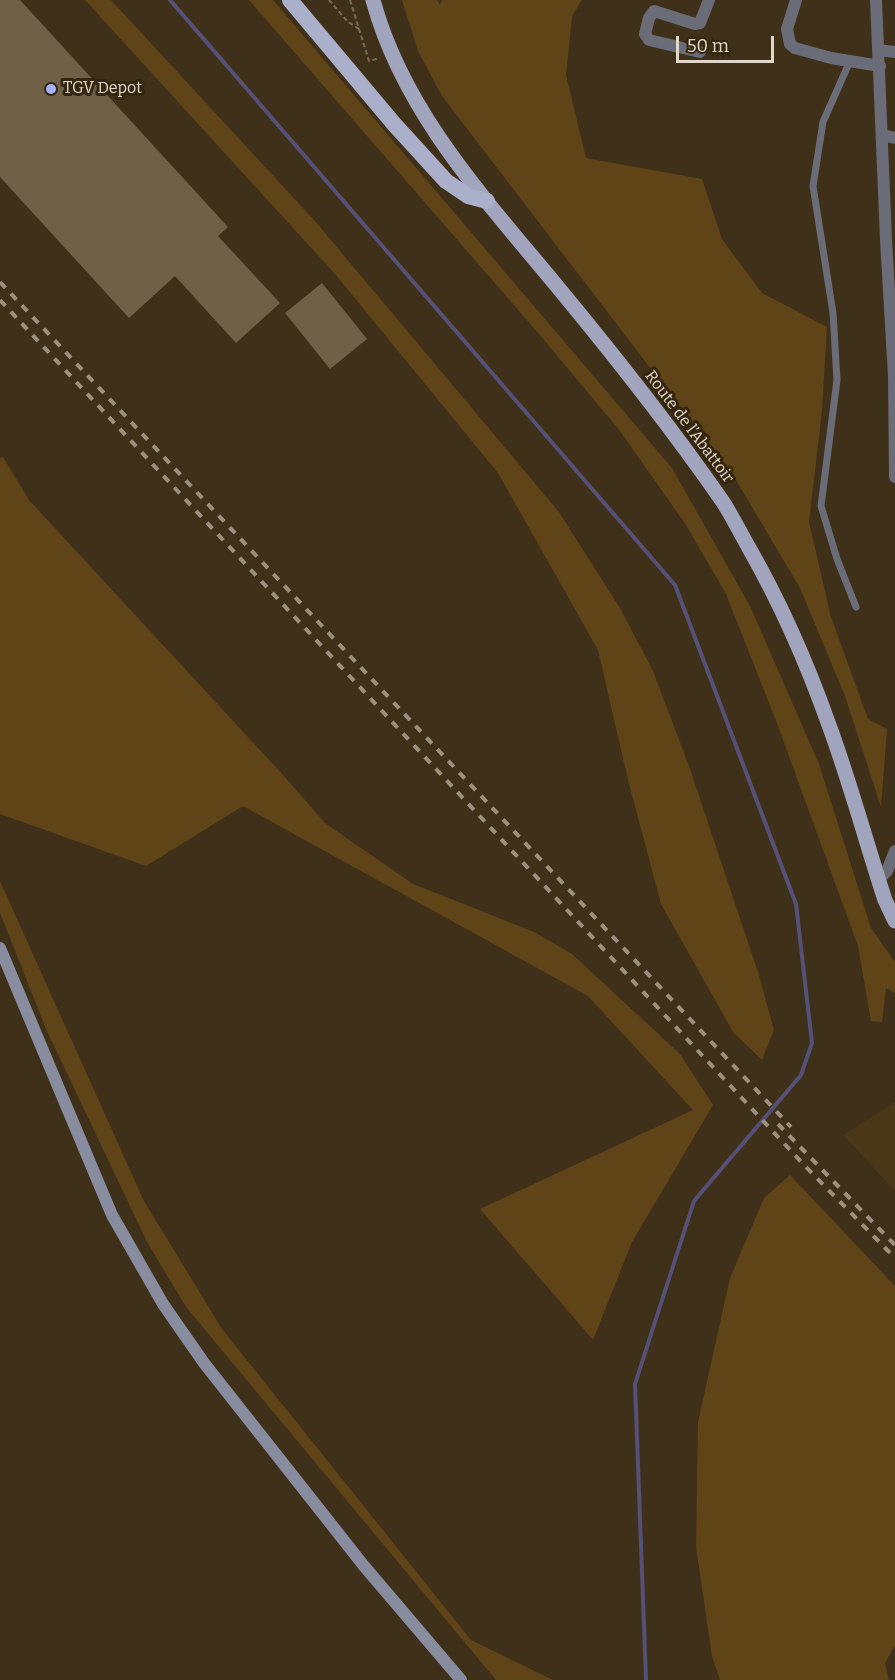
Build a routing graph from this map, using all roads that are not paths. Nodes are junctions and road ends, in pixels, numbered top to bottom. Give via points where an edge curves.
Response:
1 (290, 0) edge
2 (373, 0) edge
3 (709, 0) edge
4 (796, 0) edge
5 (876, 0) edge
6 (879, 50) junction
7 (700, 52) dead end
8 (895, 52) edge
9 (849, 62) junction
10 (874, 65) junction
11 (889, 136) edge
12 (487, 201) junction
13 (891, 241) edge
14 (894, 351) edge
15 (895, 477) edge
16 (856, 607) dead end
17 (895, 854) edge
18 (878, 880) junction
19 (893, 915) edge
20 (0, 948) edge
21 (460, 1680) edge

1 - 12 highway via 446,181 468,196
2 - 12 main road, Route de l’Abattoir via 401,76 434,132
3 - 7 street via 700,23 654,11 645,34 649,39
4 - 9 street via 787,29 790,44
5 - 6 street
6 - 8 street
6 - 10 street
9 - 10 street
9 - 16 lane via 823,122 813,186 833,313 837,380 821,506
10 - 11 street
11 - 13 street
12 - 18 main road, Route de l’Abattoir via 655,408 724,504 796,639 829,726
13 - 14 street
14 - 15 street
17 - 18 street
18 - 19 main road, Route de l’Abattoir
20 - 21 main road via 112,1215 163,1304 204,1363 363,1566

